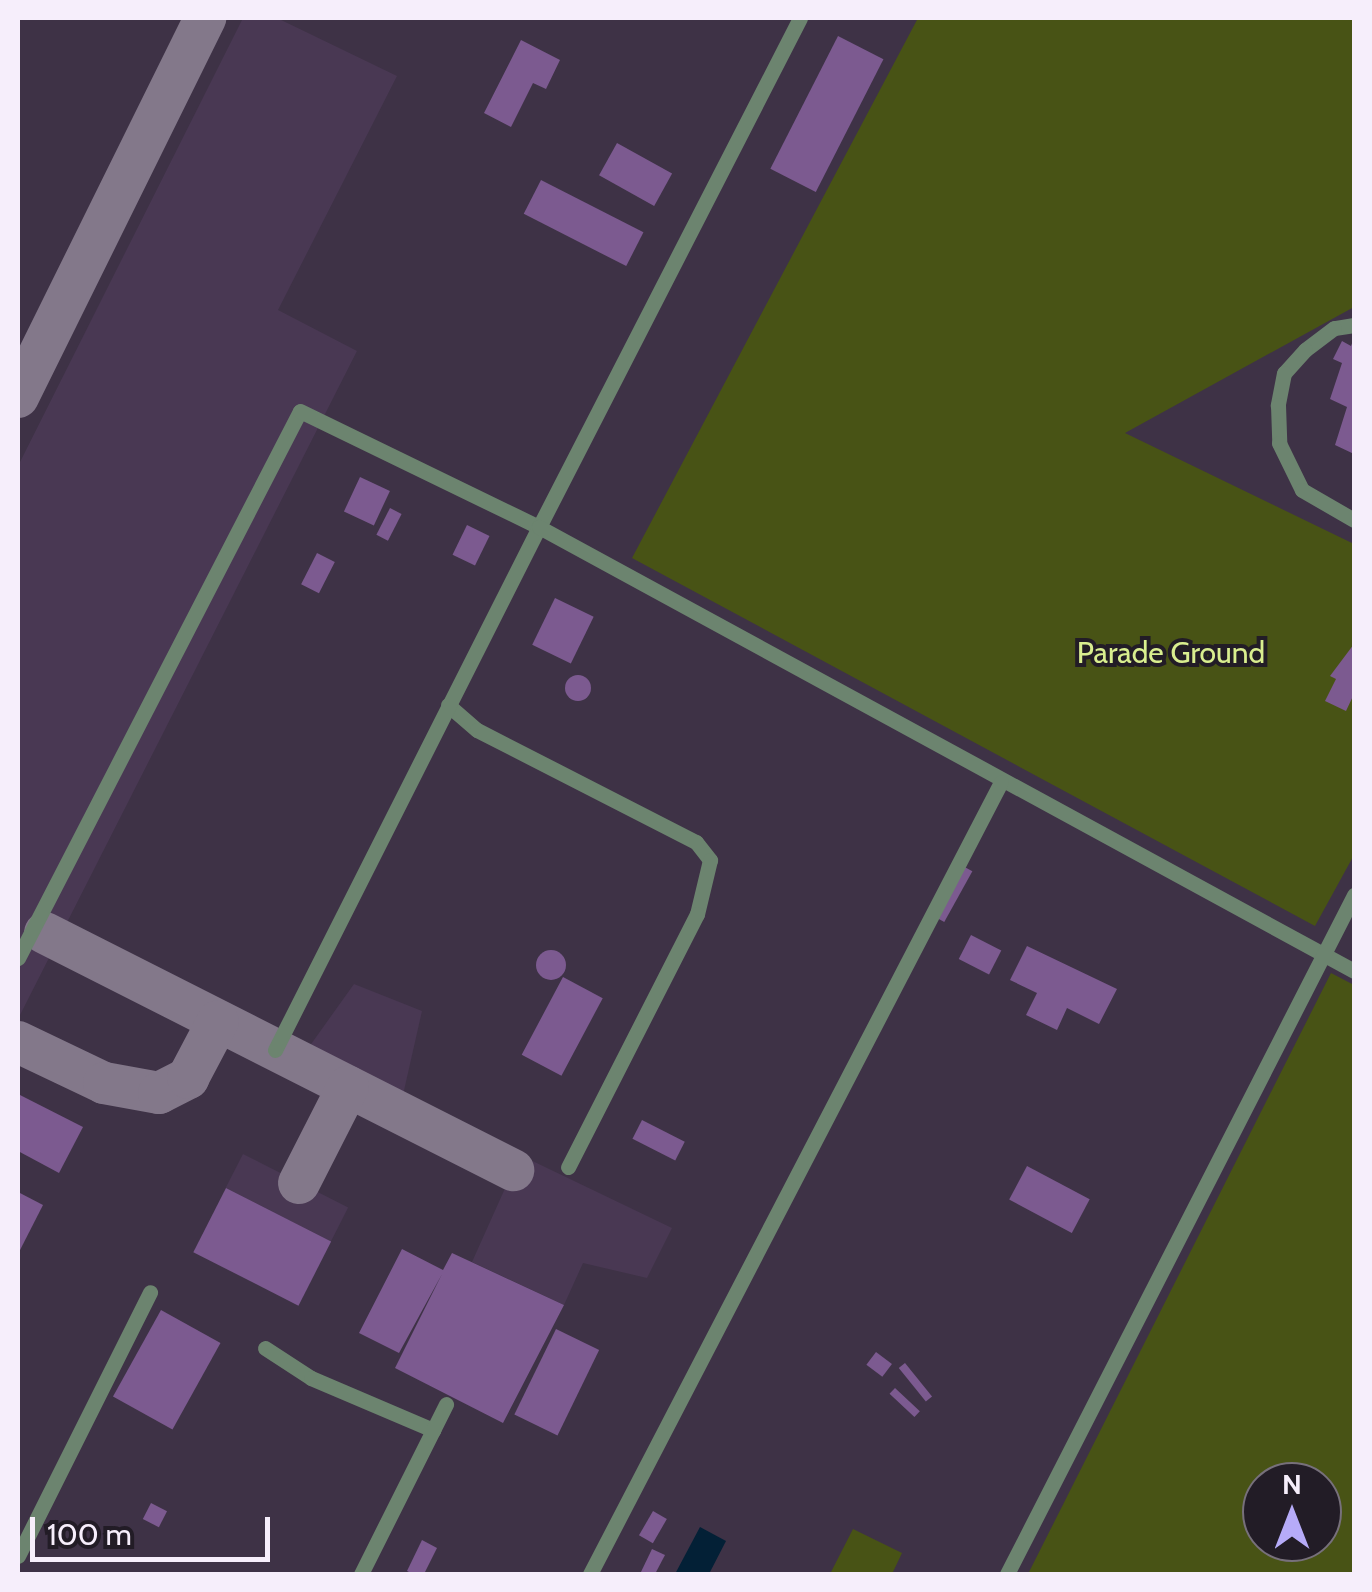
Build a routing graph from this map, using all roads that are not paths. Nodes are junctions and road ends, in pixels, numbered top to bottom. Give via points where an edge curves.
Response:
1 (800, 18) edge
2 (1354, 325) edge
3 (1354, 520) edge
4 (538, 527) junction
5 (448, 706) junction
6 (1002, 782) junction
7 (1354, 895) edge
8 (1325, 956) junction
9 (18, 958) edge
10 (1354, 971) edge
11 (275, 1050) dead end
12 (568, 1167) dead end
13 (150, 1292) dead end
14 (265, 1348) dead end
15 (446, 1404) dead end
16 (433, 1430) junction
17 (18, 1556) edge
18 (361, 1574) edge
19 (590, 1574) edge
20 (1006, 1574) edge

1 - 4 lane
2 - 3 lane via 1334,328 1305,350 1284,373 1278,405 1279,443 1302,490
4 - 5 lane
4 - 6 lane
4 - 9 lane via 300,411
5 - 11 lane
5 - 12 lane via 477,730 696,842 710,860 697,914
6 - 8 lane
6 - 19 lane
7 - 8 lane
8 - 10 lane
8 - 20 lane
13 - 17 lane
14 - 16 lane via 311,1378
15 - 16 lane
16 - 18 lane

